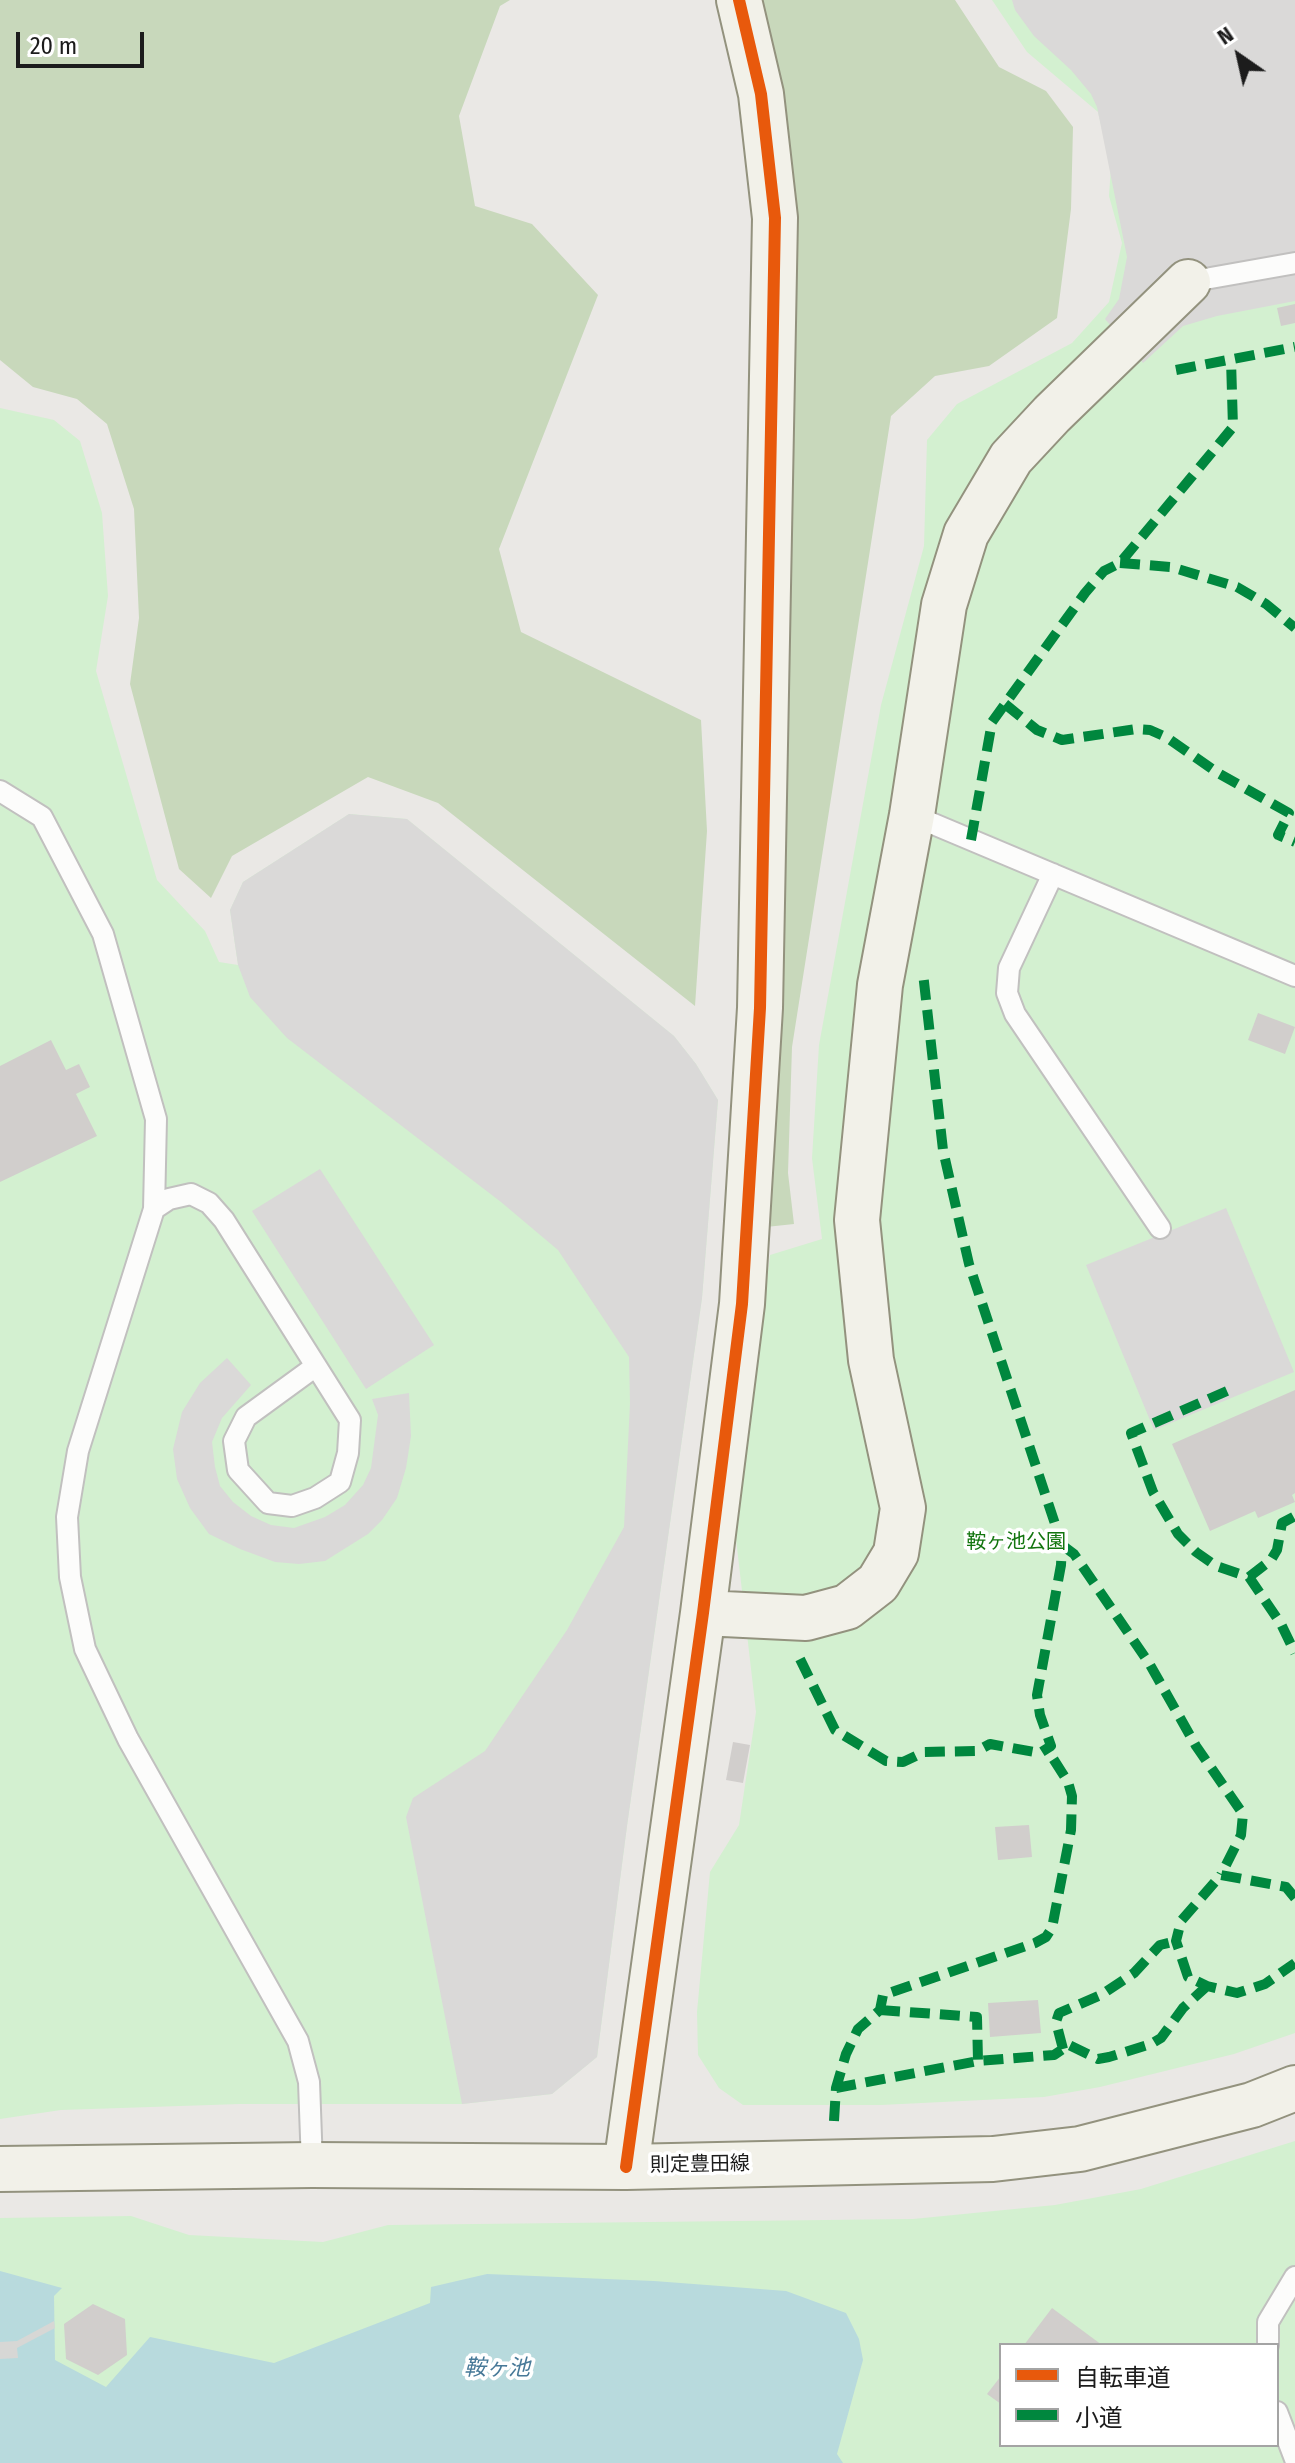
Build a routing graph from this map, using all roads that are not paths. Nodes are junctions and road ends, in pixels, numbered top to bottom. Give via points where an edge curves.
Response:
1 (739, 0) edge
2 (1295, 263) edge
3 (1188, 282) joint
4 (0, 791) edge
5 (912, 815) junction
6 (1053, 874) junction
7 (1295, 976) edge
8 (154, 1209) junction
9 (1160, 1228) dead end
10 (316, 1366) junction
11 (703, 1613) junction
12 (1295, 2088) edge
13 (312, 2165) junction
14 (626, 2167) junction
15 (0, 2169) edge
16 (1295, 2277) edge
17 (1268, 2343) edge
18 (1279, 2417) edge
19 (1295, 2459) edge

1 - 11 street via 761,94 775,218 761,993 742,1304
2 - 3 lane
3 - 5 street via 1011,458 966,534 944,605
4 - 8 lane via 42,817 103,934 156,1119
5 - 6 lane
5 - 11 street via 880,985 857,1220 871,1360 903,1508 896,1553 878,1583 847,1607 806,1618
6 - 7 lane
6 - 9 lane via 1009,968 1007,993 1015,1014
8 - 10 lane via 191,1194 209,1203
8 - 13 lane via 78,1451 67,1517 70,1577 85,1649 128,1739 298,2041 309,2082
10 - 10 lane via 350,1420 340,1482 292,1506 268,1503 238,1470 234,1441 246,1417
11 - 14 street
12 - 14 street, 則定豊田線 via 1252,2105 1080,2149 993,2159
13 - 14 street, 則定豊田線
13 - 15 street, 則定豊田線
16 - 17 lane via 1268,2322
18 - 19 lane

